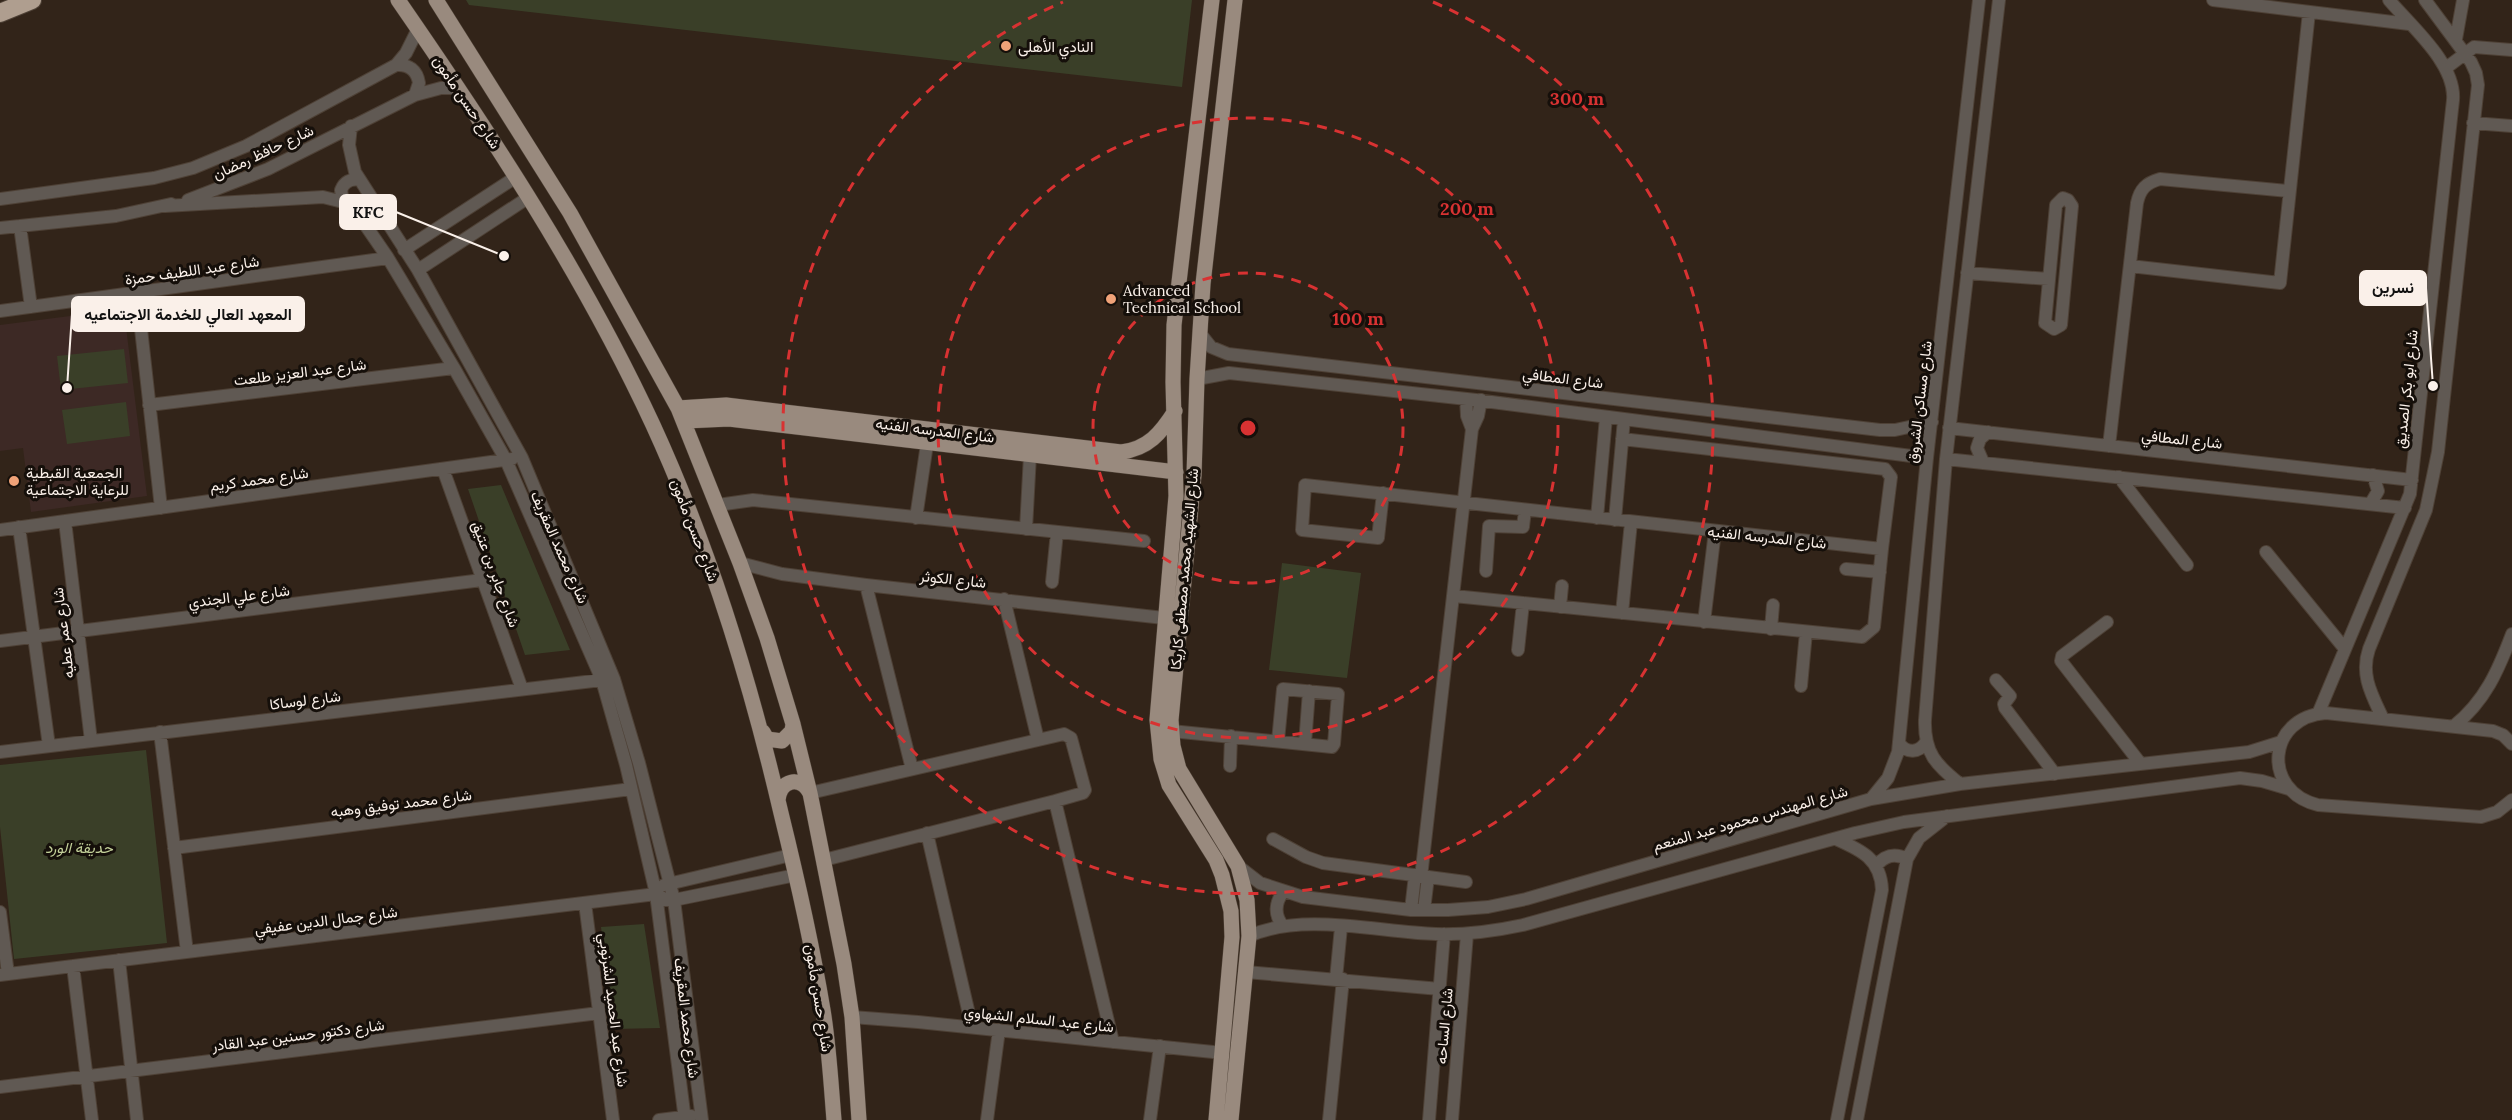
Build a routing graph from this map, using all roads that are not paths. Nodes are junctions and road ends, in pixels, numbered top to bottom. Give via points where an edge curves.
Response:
1 (32, 0) edge
2 (398, 0) edge
3 (436, 0) edge
4 (1212, 0) edge
5 (1235, 0) edge
6 (1979, 0) edge
7 (1999, 0) edge
8 (2212, 0) edge
9 (2389, 0) edge
10 (2425, 0) edge
11 (2463, 0) edge
12 (2309, 12) junction
13 (0, 13) edge
14 (2409, 24) junction
15 (418, 28) junction
16 (2456, 39) junction
17 (2512, 50) edge
18 (2465, 53) junction
19 (396, 65) junction
20 (2446, 68) junction
21 (459, 88) junction
22 (415, 95) junction
23 (2473, 123) junction
24 (351, 126) junction
25 (2512, 126) edge
26 (516, 177) junction
27 (360, 180) junction
28 (2289, 191) junction
29 (529, 198) junction
30 (0, 199) edge
31 (343, 202) junction
32 (165, 206) junction
33 (20, 226) junction
34 (0, 228) edge
35 (404, 250) junction
36 (388, 258) junction
37 (2130, 266) junction
38 (417, 270) junction
39 (1967, 273) junction
40 (2049, 279) junction
41 (137, 293) junction
42 (31, 307) junction
43 (0, 311) edge
44 (1199, 332) junction
45 (1240, 356) junction
46 (454, 368) junction
47 (1238, 375) junction
48 (1197, 379) junction
49 (1466, 399) junction
50 (1481, 400) junction
51 (149, 405) junction
52 (1174, 411) junction
53 (681, 414) junction
54 (1606, 417) junction
55 (1624, 419) junction
56 (1932, 422) junction
57 (1949, 428) junction
58 (1472, 429) junction
59 (1896, 430) junction
60 (1988, 432) junction
61 (1622, 439) junction
62 (927, 444) junction
63 (1145, 445) junction
64 (2109, 446) junction
65 (1891, 453) junction
66 (1030, 455) junction
67 (522, 458) junction
68 (1927, 458) junction
69 (1946, 459) junction
70 (506, 460) junction
71 (1983, 462) junction
72 (443, 469) junction
73 (1145, 469) junction
74 (1176, 472) junction
75 (2373, 475) junction
76 (2119, 477) junction
77 (2412, 480) junction
78 (1383, 494) junction
79 (1464, 503) junction
80 (2371, 503) junction
81 (718, 506) junction
82 (161, 508) junction
83 (2405, 508) junction
84 (1525, 510) junction
85 (916, 518) junction
86 (1597, 518) junction
87 (1615, 520) junction
88 (64, 521) junction
89 (1631, 522) junction
90 (19, 527) junction
91 (1026, 529) junction
92 (0, 530) edge
93 (1715, 531) junction
94 (1057, 532) junction
95 (2395, 532) junction
96 (2414, 540) junction
97 (1144, 541) dead end
98 (1882, 549) junction
99 (2266, 552) dead end
100 (740, 563) junction
101 (2187, 565) dead end
102 (1846, 569) dead end
103 (1486, 571) dead end
104 (1880, 572) junction
105 (482, 580) junction
106 (1052, 582) dead end
107 (866, 585) junction
108 (1562, 586) dead end
109 (1454, 596) junction
110 (1004, 599) junction
111 (1523, 603) junction
112 (1773, 605) dead end
113 (1560, 607) junction
114 (1622, 613) junction
115 (1164, 618) junction
116 (1704, 622) junction
117 (2107, 622) dead end
118 (1771, 628) junction
119 (78, 631) junction
120 (1806, 632) junction
121 (2512, 634) edge
122 (34, 637) junction
123 (0, 641) edge
124 (2345, 649) junction
125 (1518, 650) dead end
126 (608, 679) junction
127 (1996, 680) dead end
128 (1802, 686) dead end
129 (522, 689) junction
130 (1309, 691) junction
131 (2318, 714) junction
132 (2383, 719) junction
133 (793, 724) junction
134 (2454, 726) junction
135 (1171, 731) junction
136 (160, 732) junction
137 (763, 732) junction
138 (1231, 736) junction
139 (1038, 740) junction
140 (91, 741) junction
141 (1278, 741) junction
142 (1926, 742) junction
143 (2281, 742) junction
144 (1899, 743) junction
145 (1305, 744) junction
146 (2512, 744) edge
147 (50, 746) junction
148 (0, 752) edge
149 (2140, 763) junction
150 (1230, 766) dead end
151 (912, 769) junction
152 (2055, 774) junction
153 (1960, 784) junction
154 (631, 789) junction
155 (2289, 789) junction
156 (810, 793) junction
157 (1870, 799) junction
158 (778, 800) junction
159 (2512, 800) edge
160 (1055, 801) junction
161 (1950, 814) junction
162 (927, 833) junction
163 (1836, 838) junction
164 (1274, 839) dead end
165 (174, 848) junction
166 (791, 855) junction
167 (1907, 859) junction
168 (824, 860) junction
169 (1238, 866) junction
170 (1876, 866) junction
171 (796, 875) junction
172 (1421, 876) junction
173 (1466, 882) dead end
174 (669, 883) junction
175 (1283, 892) junction
176 (656, 894) junction
177 (674, 900) junction
178 (585, 903) junction
179 (1411, 909) junction
180 (1424, 910) junction
181 (0, 912) edge
182 (1283, 926) junction
183 (1341, 927) junction
184 (1444, 934) junction
185 (1467, 934) junction
186 (1249, 936) junction
187 (187, 952) junction
188 (1443, 953) junction
189 (1465, 954) junction
190 (119, 960) junction
191 (73, 966) junction
192 (1246, 972) junction
193 (4, 975) edge
194 (1340, 979) junction
195 (1440, 989) junction
196 (599, 1014) junction
197 (852, 1017) junction
198 (972, 1027) junction
199 (999, 1030) junction
200 (1113, 1042) junction
201 (1160, 1047) junction
202 (1223, 1053) junction
203 (131, 1071) junction
204 (87, 1077) junction
205 (0, 1087) edge
206 (685, 1118) edge
207 (701, 1118) edge
208 (92, 1120) edge
209 (137, 1120) edge
210 (613, 1120) edge
211 (659, 1120) edge
212 (834, 1120) edge
213 (859, 1120) edge
214 (987, 1120) edge
215 (1150, 1120) edge
216 (1216, 1120) edge
217 (1231, 1120) edge
218 (1329, 1120) edge
219 (1429, 1120) edge
220 (1452, 1120) edge
221 (1837, 1120) edge
222 (1857, 1120) edge

1 - 13 highway
2 - 15 main road, شارع حسن مأمون
3 - 53 main road, شارع حسن مأمون via 570,213
4 - 52 main road, شارع الشهيد محمد مصطفى كاريكا via 1176,306
5 - 44 main road, شارع الشهيد محمد مصطفى كاريكا
6 - 56 street, شارع مساكن الشروق
7 - 39 street
8 - 12 street
9 - 14 street, شارع ابو بكر الصديق
10 - 16 street
11 - 16 street
12 - 14 street
12 - 28 street
14 - 20 street, شارع ابو بكر الصديق
15 - 19 street, شارع حافظ رمضان
15 - 21 main road, شارع حسن مأمون
16 - 18 street
17 - 18 street via 2478,47
18 - 20 street
18 - 23 street via 2477,78
19 - 22 street via 409,67 418,76
19 - 30 street, شارع حافظ رمضان via 246,146 193,168 154,178
20 - 77 street, شارع ابو بكر الصديق via 2454,87 2453,100
21 - 22 street, شارع حافظ رمضان
21 - 26 main road, شارع حسن مأمون
22 - 24 street, شارع حافظ رمضان
23 - 25 street
23 - 96 street via 2438,452 2430,497
24 - 27 street, شارع محمد المقريف via 349,154
24 - 32 street, شارع حافظ رمضان via 242,181
26 - 29 main road, شارع حسن مأمون
26 - 35 street
27 - 31 street via 345,183 341,190
27 - 35 street, شارع محمد المقريف
28 - 37 street via 2167,179 2151,181 2139,194
28 - 37 street via 2280,283
29 - 38 street
29 - 137 main road, شارع حسن مأمون via 582,288 654,427 708,561
31 - 32 street via 323,197
31 - 36 street, شارع محمد المقريف via 355,210
32 - 33 street, شارع حافظ رمضان via 116,216
33 - 34 street, شارع حافظ رمضان
33 - 42 street
35 - 38 street, شارع محمد المقريف
36 - 41 street, شارع عبد اللطيف حمزة
36 - 46 street, شارع محمد المقريف
37 - 64 street
38 - 67 street, شارع محمد المقريف
39 - 40 street
39 - 57 street
40 - 40 street via 2056,205 2066,198 2072,206 2061,325 2054,329 2045,323
41 - 42 street, شارع عبد اللطيف حمزة
41 - 51 street
42 - 43 street, شارع عبد اللطيف حمزة
44 - 45 street, شارع المطافي via 1216,350
44 - 48 main road, شارع الشهيد محمد مصطفى كاريكا
45 - 47 street via 1234,363
45 - 59 street, شارع المطافي
46 - 51 street, شارع عبد العزيز طلعت
46 - 70 street, شارع محمد المقريف
47 - 48 street
47 - 49 street
48 - 135 main road, شارع الشهيد محمد مصطفى كاريكا via 1194,475
49 - 50 street
49 - 58 street
50 - 54 street
50 - 58 street
51 - 82 street
52 - 63 main road via 1160,433
52 - 74 main road, شارع الشهيد محمد مصطفى كاريكا
53 - 62 main road, شارع المدرسه الفنيه
53 - 63 main road, شارع المدرسه الفنيه via 726,405 1121,452
53 - 81 main road, شارع حسن مأمون
54 - 55 street
54 - 86 street
55 - 61 street
55 - 65 street
56 - 59 street, شارع المطافي
56 - 68 street, شارع مساكن الشروق
57 - 60 street, شارع المطافي
57 - 69 street
58 - 79 street
59 - 65 street via 1899,443
60 - 64 street, شارع المطافي
60 - 71 street via 1977,448
61 - 87 street
61 - 98 street via 1885,468 1891,477
62 - 66 main road, شارع المدرسه الفنيه
62 - 85 street
63 - 73 main road
64 - 75 street, شارع المطافي
65 - 68 street
66 - 73 main road, شارع المدرسه الفنيه
66 - 91 street
67 - 70 street, شارع محمد كريم
67 - 126 street, شارع محمد المقريف
68 - 144 street, شارع مساكن الشروق
69 - 71 street
69 - 142 street
70 - 72 street, شارع محمد كريم
70 - 126 street, شارع محمد المقريف
71 - 76 street
72 - 82 street, شارع محمد كريم
72 - 105 street, شارع جابر بن عتيق
73 - 74 main road, شارع المدرسه الفنيه
74 - 115 main road, شارع الشهيد محمد مصطفى كاريكا via 1175,521
75 - 77 street, شارع المطافي
75 - 80 street via 2378,490
76 - 80 street
76 - 101 street
77 - 83 street, شارع ابو بكر الصديق
78 - 78 street, شارع المدرسه الفنيه via 1305,485 1301,527 1305,532 1378,538
78 - 79 street, شارع المدرسه الفنيه
79 - 84 street, شارع المدرسه الفنيه
79 - 109 street
80 - 83 street
81 - 85 street via 753,500
81 - 100 main road, شارع حسن مأمون
82 - 88 street, شارع محمد كريم
83 - 95 street, شارع ابو بكر الصديق
84 - 86 street, شارع المدرسه الفنيه
84 - 103 street via 1523,527 1490,526
85 - 91 street
86 - 87 street, شارع المدرسه الفنيه
87 - 89 street, شارع المدرسه الفنيه
88 - 90 street, شارع محمد كريم
88 - 119 street, شارع عمر عطيه
89 - 93 street, شارع المدرسه الفنيه
89 - 114 street
90 - 92 street, شارع محمد كريم
90 - 122 street, شارع عمر عطيه
91 - 94 street
93 - 98 street, شارع المدرسه الفنيه
93 - 116 street
94 - 97 street
94 - 106 street
95 - 96 street
95 - 124 street, شارع ابو بكر الصديق
96 - 132 street via 2367,656 2367,683
98 - 104 street
99 - 124 street
100 - 107 street, شارع الكوثر via 782,574
100 - 133 main road, شارع حسن مأمون
102 - 104 street
104 - 120 street via 1874,627 1867,635 1857,638
105 - 119 street, شارع علي الجندي
105 - 129 street, شارع جابر بن عتيق
107 - 110 street, شارع الكوثر
107 - 151 street
108 - 113 street
109 - 111 street
109 - 172 street
110 - 115 street, شارع الكوثر
110 - 139 street
111 - 113 street
111 - 125 street
112 - 118 street
113 - 114 street
114 - 116 street
115 - 202 main road, شارع الشهيد محمد مصطفى كاريكا via 1156,720 1161,759 1175,798 1216,860 1231,911
116 - 118 street
117 - 149 street via 2062,656 2061,661
118 - 120 street
119 - 122 street, شارع علي الجندي
119 - 140 street, شارع عمر عطيه
120 - 128 street
121 - 134 street via 2488,691
122 - 123 street, شارع علي الجندي
122 - 147 street, شارع عمر عطيه
124 - 131 street, شارع ابو بكر الصديق
126 - 129 street, شارع لوساكا
126 - 154 street, شارع محمد المقريف
126 - 174 street, شارع محمد المقريف via 639,763
127 - 152 street via 2010,696 2005,708
129 - 136 street, شارع لوساكا
130 - 141 street via 1283,689
130 - 145 street
130 - 145 street via 1339,695 1333,746
131 - 132 street
131 - 143 street via 2295,723
132 - 134 street
133 - 137 main road via 782,741 767,738
133 - 156 main road, شارع حسن مأمون
134 - 146 street via 2493,731
135 - 138 street
135 - 169 main road, شارع الشهيد محمد مصطفى كاريكا via 1175,758 1185,780
136 - 140 street, شارع لوساكا
136 - 165 street
137 - 158 main road, شارع حسن مأمون
138 - 141 street
138 - 150 street
139 - 151 street
139 - 160 street via 1067,734 1077,759 1085,792
140 - 147 street, شارع لوساكا
141 - 145 street
142 - 144 street via 1913,751
142 - 153 street via 1938,765
143 - 149 street, شارع المهندس محمود عبد المنعم via 2249,752
143 - 155 street via 2279,767
144 - 157 street, شارع مساكن الشروق via 1888,778
147 - 148 street, شارع لوساكا
149 - 152 street, شارع المهندس محمود عبد المنعم
151 - 156 street
152 - 153 street, شارع المهندس محمود عبد المنعم
153 - 157 street, شارع المهندس محمود عبد المنعم
154 - 165 street, شارع محمد توفيق وهبه
154 - 176 street, شارع محمد المقريف
155 - 159 street via 2318,804 2472,817 2497,812
155 - 161 street via 2240,778
156 - 158 main road via 806,786 790,781 783,785
156 - 168 main road, شارع حسن مأمون
157 - 180 street, شارع المهندس محمود عبد المنعم via 1526,898 1468,909
158 - 166 main road, شارع حسن مأمون
160 - 162 street
160 - 200 street
161 - 163 street
161 - 167 street via 1919,838
162 - 168 street
162 - 198 street
163 - 170 street via 1861,850
163 - 185 street via 1523,925
164 - 172 street via 1323,863
165 - 187 street
166 - 171 main road, شارع حسن مأمون
166 - 174 street
167 - 170 street via 1890,856
167 - 222 street
168 - 197 main road, شارع حسن مأمون
169 - 175 street, شارع المهندس محمود عبد المنعم via 1260,883
169 - 186 main road, شارع الشهيد محمد مصطفى كاريكا via 1247,900
170 - 221 street via 1882,890
171 - 177 street
171 - 212 main road, شارع حسن مأمون via 823,1012
172 - 173 street
172 - 179 street
172 - 180 street
174 - 176 street
174 - 177 street, شارع محمد المقريف
175 - 179 street, شارع المهندس محمود عبد المنعم
175 - 182 street via 1276,910
176 - 177 street, شارع جمال الدين عفيفي
176 - 178 street, شارع جمال الدين عفيفي
176 - 206 street, شارع محمد المقريف
177 - 207 street, شارع محمد المقريف
178 - 187 street, شارع جمال الدين عفيفي
178 - 196 street, شارع عبد الحميد الشرنوبي
179 - 180 street, شارع المهندس محمود عبد المنعم
181 - 193 street
182 - 183 street
182 - 186 street
183 - 184 street
183 - 194 street
184 - 185 street
184 - 188 street, شارع الساحه
185 - 189 street, شارع الساحه
186 - 192 main road, شارع الشهيد محمد مصطفى كاريكا
187 - 190 street, شارع جمال الدين عفيفي
188 - 189 street via 1455,950
188 - 195 street, شارع الساحه
189 - 220 street, شارع الساحه
190 - 191 street, شارع جمال الدين عفيفي
190 - 203 street
191 - 193 street, شارع جمال الدين عفيفي
191 - 204 street
192 - 194 street
192 - 217 main road, شارع الشهيد محمد مصطفى كاريكا
194 - 195 street
194 - 218 street
195 - 219 street, شارع الساحه
196 - 203 street, شارع دكتور حسنين عبد القادر
196 - 210 street, شارع عبد الحميد الشرنوبي
197 - 198 street, شارع عبد السلام الشهاوي
197 - 213 main road, شارع حسن مأمون
198 - 199 street, شارع عبد السلام الشهاوي
199 - 200 street, شارع عبد السلام الشهاوي
199 - 214 street
200 - 201 street, شارع عبد السلام الشهاوي
201 - 202 street, شارع عبد السلام الشهاوي
201 - 215 street
202 - 216 main road, شارع الشهيد محمد مصطفى كاريكا
203 - 204 street, شارع دكتور حسنين عبد القادر
203 - 209 street
204 - 205 street, شارع دكتور حسنين عبد القادر
204 - 208 street
206 - 207 street
206 - 211 street

